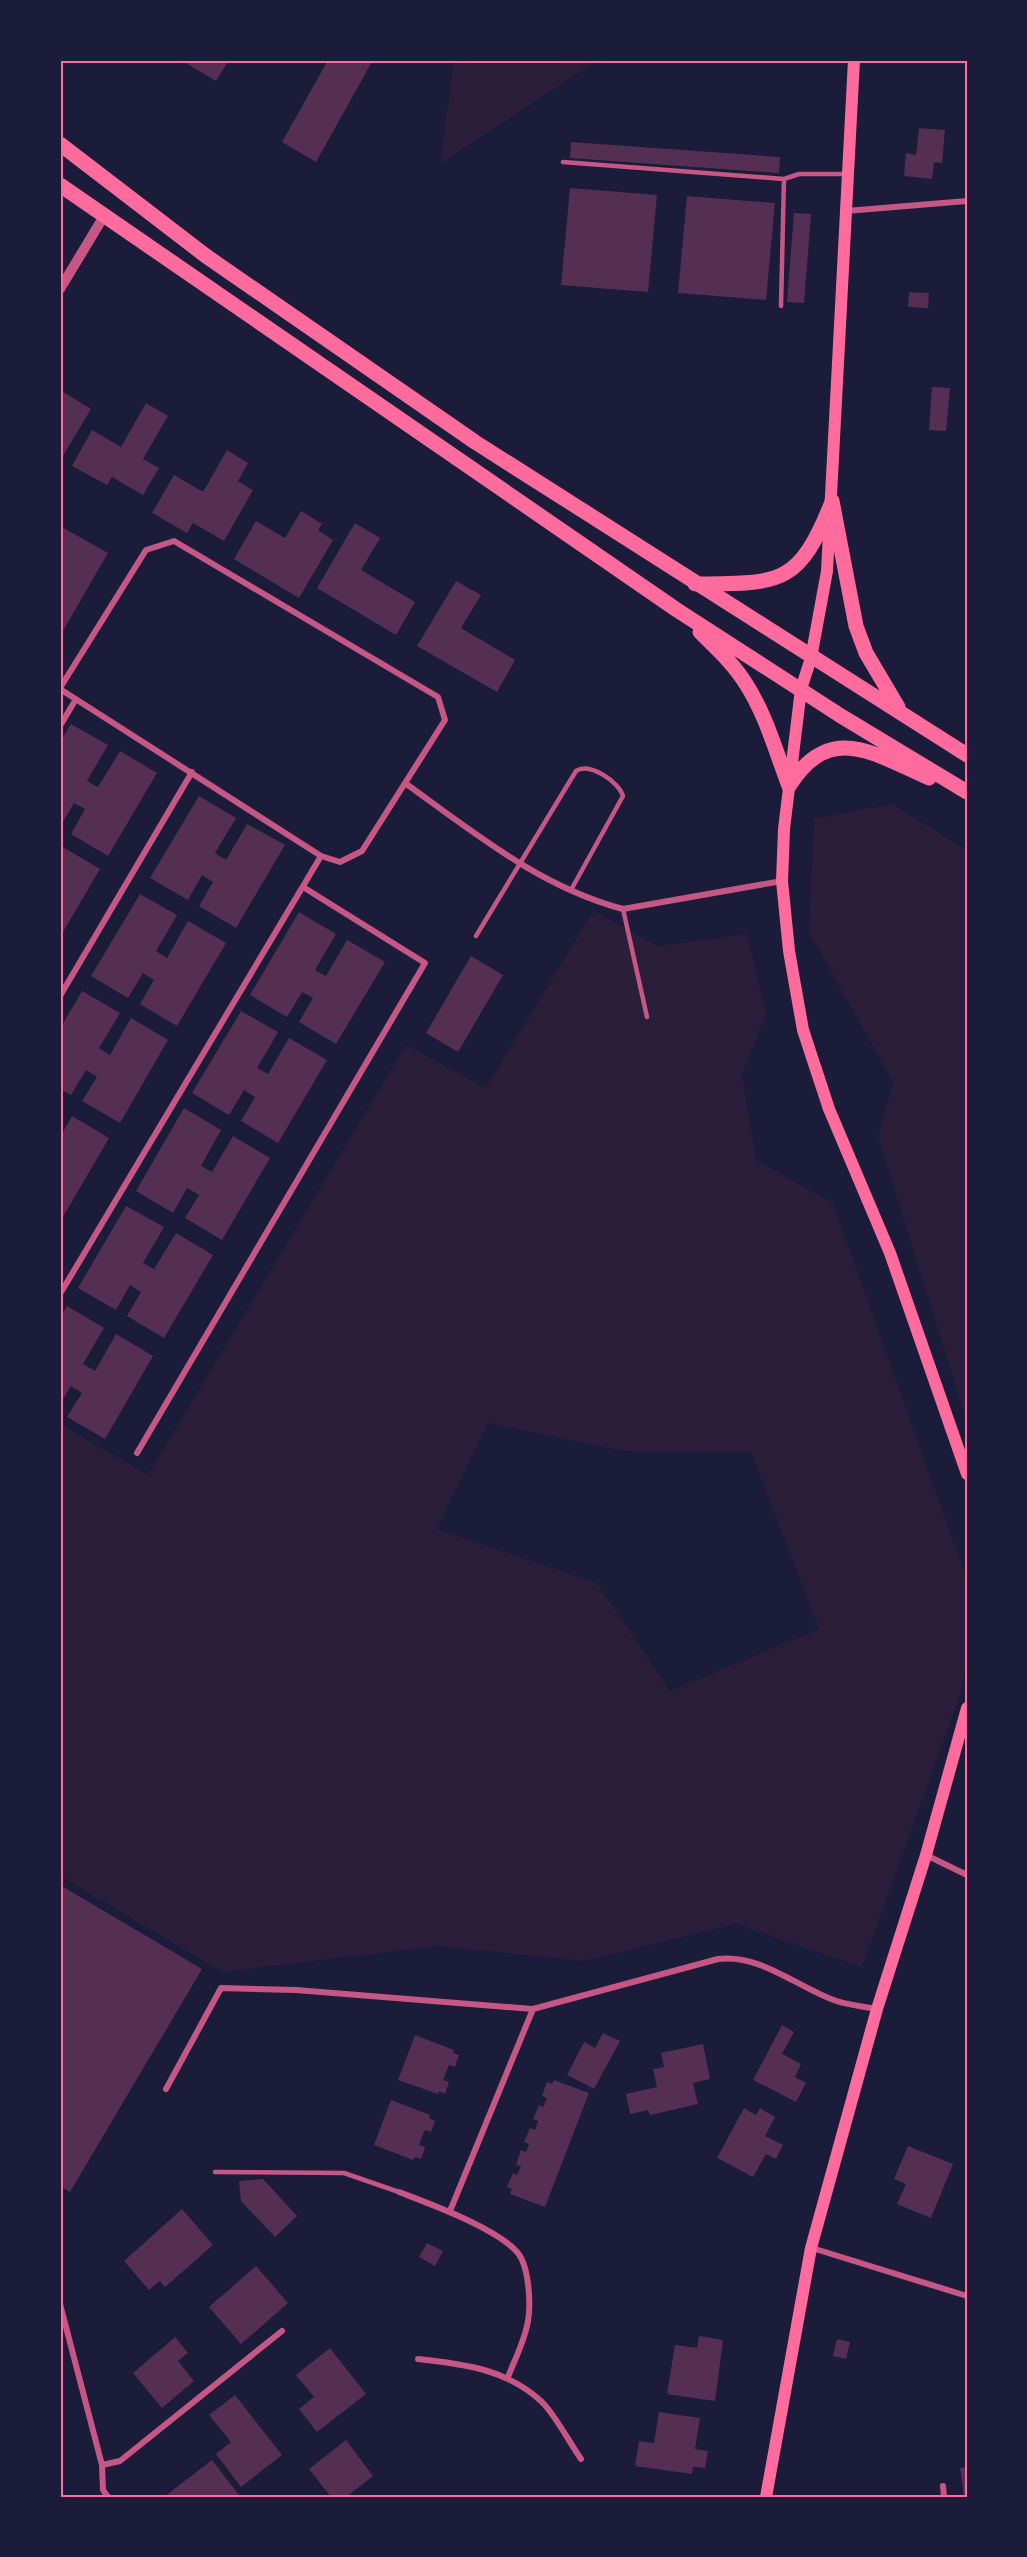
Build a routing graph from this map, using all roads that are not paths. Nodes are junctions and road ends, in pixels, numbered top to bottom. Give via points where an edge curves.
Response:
1 (854, 60) edge
2 (60, 144) edge
3 (563, 162) dead end
4 (847, 174) junction
5 (784, 179) junction
6 (60, 186) edge
7 (967, 201) edge
8 (846, 212) junction
9 (104, 216) junction
10 (60, 289) edge
11 (781, 306) dead end
12 (832, 501) junction
13 (695, 584) junction
14 (677, 610) junction
15 (811, 658) junction
16 (60, 688) edge
17 (801, 689) junction
18 (76, 699) junction
19 (900, 711) junction
20 (60, 726) edge
21 (967, 755) edge
22 (192, 772) junction
23 (405, 783) junction
24 (789, 786) junction
25 (967, 793) edge
26 (321, 856) junction
27 (519, 865) junction
28 (782, 881) junction
29 (303, 887) junction
30 (572, 890) junction
31 (623, 909) junction
32 (476, 936) dead end
33 (60, 996) edge
34 (647, 1017) dead end
35 (60, 1294) edge
36 (137, 1453) dead end
37 (967, 1474) edge
38 (967, 1708) edge
39 (926, 1855) junction
40 (967, 1875) edge
41 (533, 2008) junction
42 (877, 2009) junction
43 (166, 2089) dead end
44 (216, 2172) dead end
45 (399, 2192) joint
46 (450, 2211) junction
47 (811, 2248) junction
48 (967, 2296) edge
49 (60, 2304) edge
50 (282, 2331) dead end
51 (418, 2359) dead end
52 (508, 2377) junction
53 (581, 2460) dead end
54 (102, 2465) junction
55 (943, 2486) dead end
56 (108, 2497) edge
57 (765, 2497) edge
58 (944, 2497) edge

1 - 4 main road
2 - 13 main road via 206,256 426,409
3 - 5 lane
4 - 5 lane via 798,174
4 - 8 main road
5 - 11 lane
6 - 9 main road
7 - 8 street
8 - 12 main road
9 - 10 street
9 - 14 main road
12 - 13 main road via 807,555 777,578 749,584
12 - 15 main road via 827,571
12 - 19 main road via 856,626 866,653
13 - 15 main road
14 - 17 main road
14 - 24 main road via 746,683 759,706
15 - 17 main road
15 - 19 main road
16 - 18 street
16 - 23 street via 146,550 174,541 438,697 445,720
17 - 24 main road
17 - 25 main road
18 - 20 street
18 - 22 street
19 - 21 main road
22 - 26 street
22 - 33 street
23 - 26 street via 362,852 340,862
23 - 27 street
24 - 25 main road via 810,759 828,750 861,748
24 - 28 main road
26 - 29 street
27 - 30 street
27 - 30 lane via 576,771 588,768 618,785 623,796
27 - 32 lane
28 - 31 street
28 - 37 main road via 803,1030 829,1109 890,1253
29 - 35 street
29 - 36 street via 425,963
30 - 31 street
31 - 34 lane
38 - 39 main road
39 - 40 street
39 - 42 main road
41 - 42 street via 731,1958 777,1973 832,2000
41 - 43 street via 221,1988
41 - 46 street
42 - 47 main road
44 - 45 lane via 344,2174
45 - 46 street
46 - 52 street via 500,2239 523,2260 529,2320
47 - 48 street
47 - 57 main road
49 - 54 street
50 - 54 street via 120,2461
51 - 52 street via 472,2365
52 - 53 street via 543,2403
54 - 56 street via 103,2490
55 - 58 street

